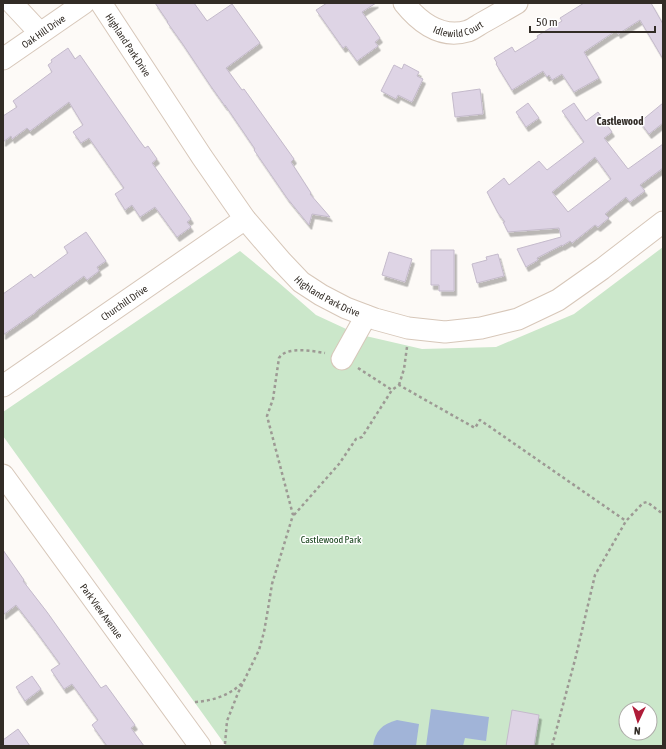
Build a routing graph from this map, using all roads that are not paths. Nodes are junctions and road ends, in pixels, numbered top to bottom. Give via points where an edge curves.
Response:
1 (12, 3) edge
2 (84, 3) edge
3 (101, 3) edge
4 (404, 3) edge
5 (517, 3) edge
6 (40, 33) junction
7 (3, 59) edge
8 (245, 219) junction
9 (663, 222) edge
10 (366, 316) junction
11 (342, 359) road end
12 (3, 386) edge
13 (3, 475) edge
14 (200, 746) edge

1 - 6 street
2 - 6 street, Oak Hill Drive
3 - 8 street, Highland Park Drive
4 - 5 street, Idlewild Court via 423,23 449,33 468,30
6 - 7 street, Oak Hill Drive
8 - 10 street, Highland Park Drive via 301,282 321,295
8 - 12 street, Churchill Drive
9 - 10 street, Highland Park Drive via 558,300 518,319 481,328 445,332 408,328
10 - 11 street
13 - 14 street, Park View Avenue

